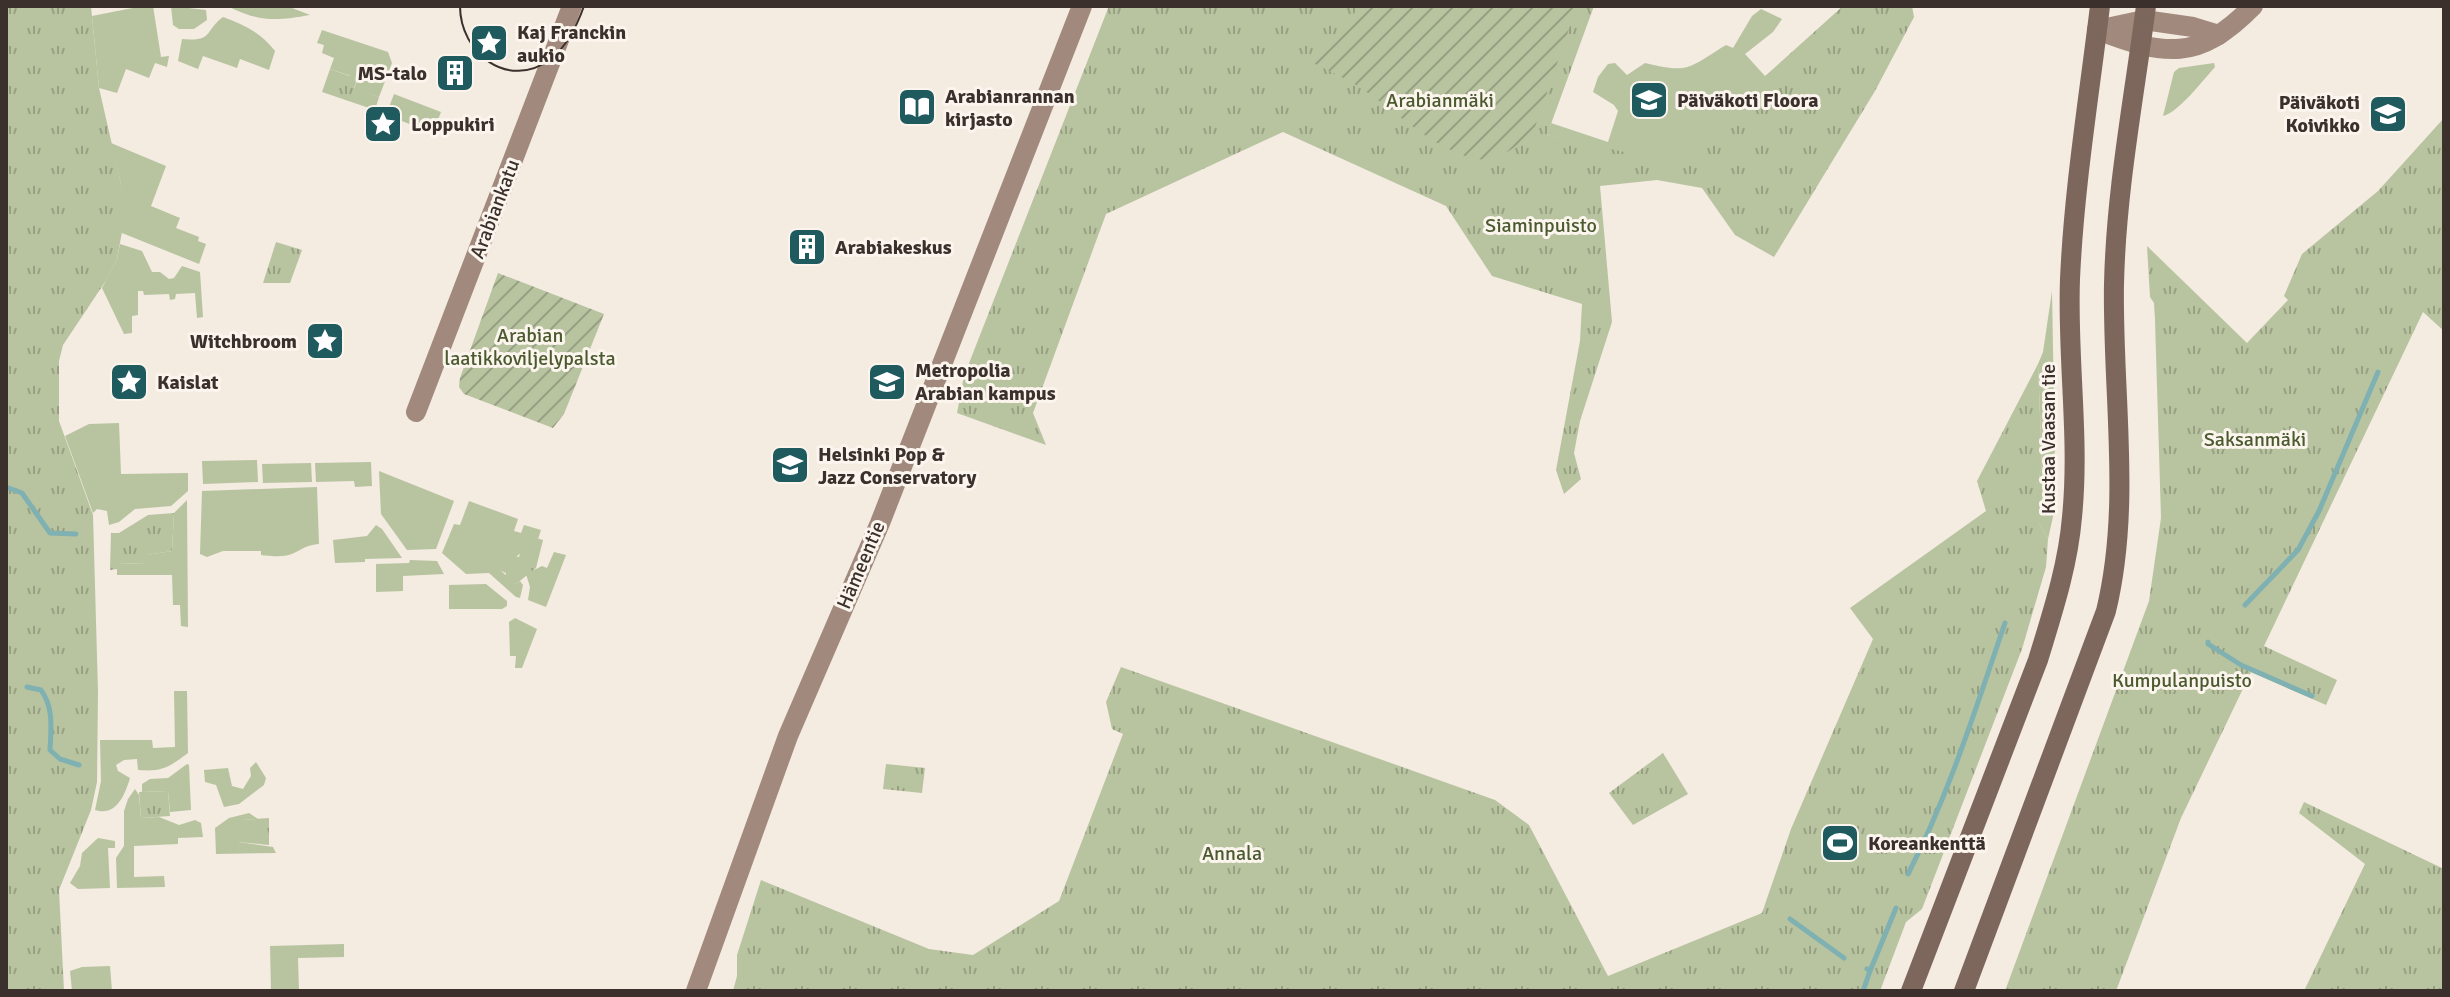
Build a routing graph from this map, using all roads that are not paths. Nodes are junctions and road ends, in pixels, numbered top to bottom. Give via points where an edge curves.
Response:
1 (572, 6) edge
2 (1082, 6) edge
3 (2100, 6) edge
4 (2253, 6) edge
5 (2145, 13) edge
6 (2097, 30) junction
7 (2219, 35) junction
8 (2140, 47) junction
9 (416, 412) dead end
10 (696, 991) edge
11 (1911, 991) edge
12 (1964, 991) edge

1 - 9 main road, Arabiankatu
2 - 10 main road, Hämeentie via 880,523 788,736
3 - 6 main road, Kustaa Vaasan tie
4 - 7 main road
5 - 6 main road
5 - 7 main road
5 - 8 main road
6 - 8 main road
6 - 11 main road, Kustaa Vaasan tie via 2071,256 2075,469 2069,543 2038,660
7 - 8 main road via 2192,48
8 - 12 main road via 2116,244 2120,494 2111,591

